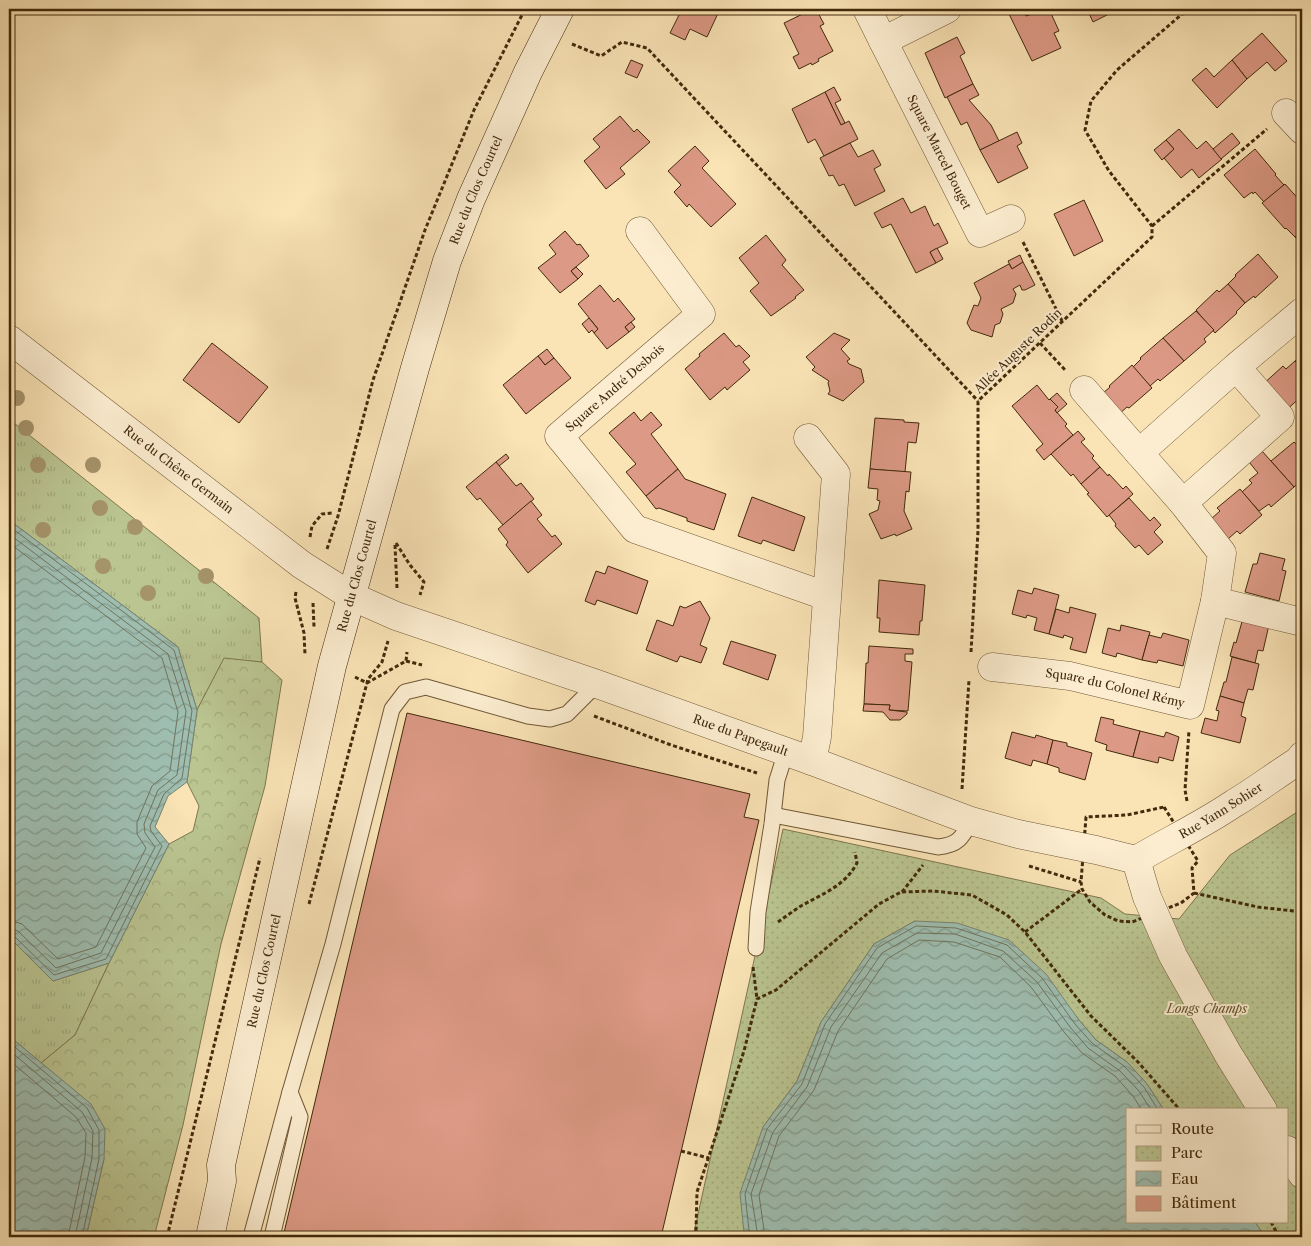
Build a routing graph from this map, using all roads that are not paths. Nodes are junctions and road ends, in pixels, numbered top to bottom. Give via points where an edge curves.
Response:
1 (560, 9) edge
2 (867, 9) edge
3 (947, 9) edge
4 (884, 41) junction
5 (1011, 219) road end
6 (640, 231) dead end
7 (1302, 312) edge
8 (9, 340) edge
9 (1236, 367) junction
10 (1084, 390) road end
11 (808, 438) dead end
12 (1139, 453) junction
13 (1184, 503) junction
14 (351, 596) junction
15 (826, 596) junction
16 (1215, 601) junction
17 (1302, 622) edge
18 (977, 666) road end
19 (597, 684) junction
20 (786, 752) junction
21 (1302, 756) edge
22 (812, 761) junction
23 (773, 815) junction
24 (971, 821) junction
25 (1136, 860) junction
26 (756, 948) road end
27 (290, 1092) junction
28 (1262, 1108) edge
29 (1288, 1152) edge
30 (221, 1165) junction
31 (1302, 1174) edge
32 (192, 1237) edge
33 (210, 1237) edge
34 (251, 1237) edge
35 (272, 1237) edge

1 - 14 street, Rue du Clos Courtel via 498,137 447,261
2 - 4 street, Square Marcel Bouget
3 - 4 street
4 - 5 street, Square Marcel Bouget via 980,233
6 - 15 street, Square André Desbois via 701,314 559,436 635,529
7 - 9 street
8 - 14 street, Rue du Chêne Germain via 302,565
9 - 12 street
9 - 13 street via 1280,417
10 - 12 street, Square du Colonel Rémy
11 - 15 street via 836,474
12 - 13 street, Square du Colonel Rémy
13 - 16 street, Square du Colonel Rémy via 1222,553
14 - 19 street, Rue du Papegault via 396,616
14 - 30 street, Rue du Clos Courtel via 301,800
15 - 22 street via 817,737
16 - 17 street
16 - 18 street, Square du Colonel Rémy via 1190,705 1070,676
19 - 20 street, Rue du Papegault
19 - 27 lane via 567,714 550,719 528,716 426,687 405,692 392,709 333,944
20 - 22 street, Rue du Papegault
20 - 23 lane via 777,780
21 - 25 street, Rue Yann Sohier via 1233,805
22 - 24 street, Rue du Papegault
23 - 24 lane via 938,847 958,842
23 - 26 lane via 758,912
24 - 25 street, Rue du Papegault
25 - 28 street via 1147,897 1174,956
27 - 34 lane
27 - 35 lane via 300,1117
29 - 31 street
30 - 32 street, Rue du Clos Courtel via 209,1176
30 - 33 street, Rue du Clos Courtel via 222,1181

